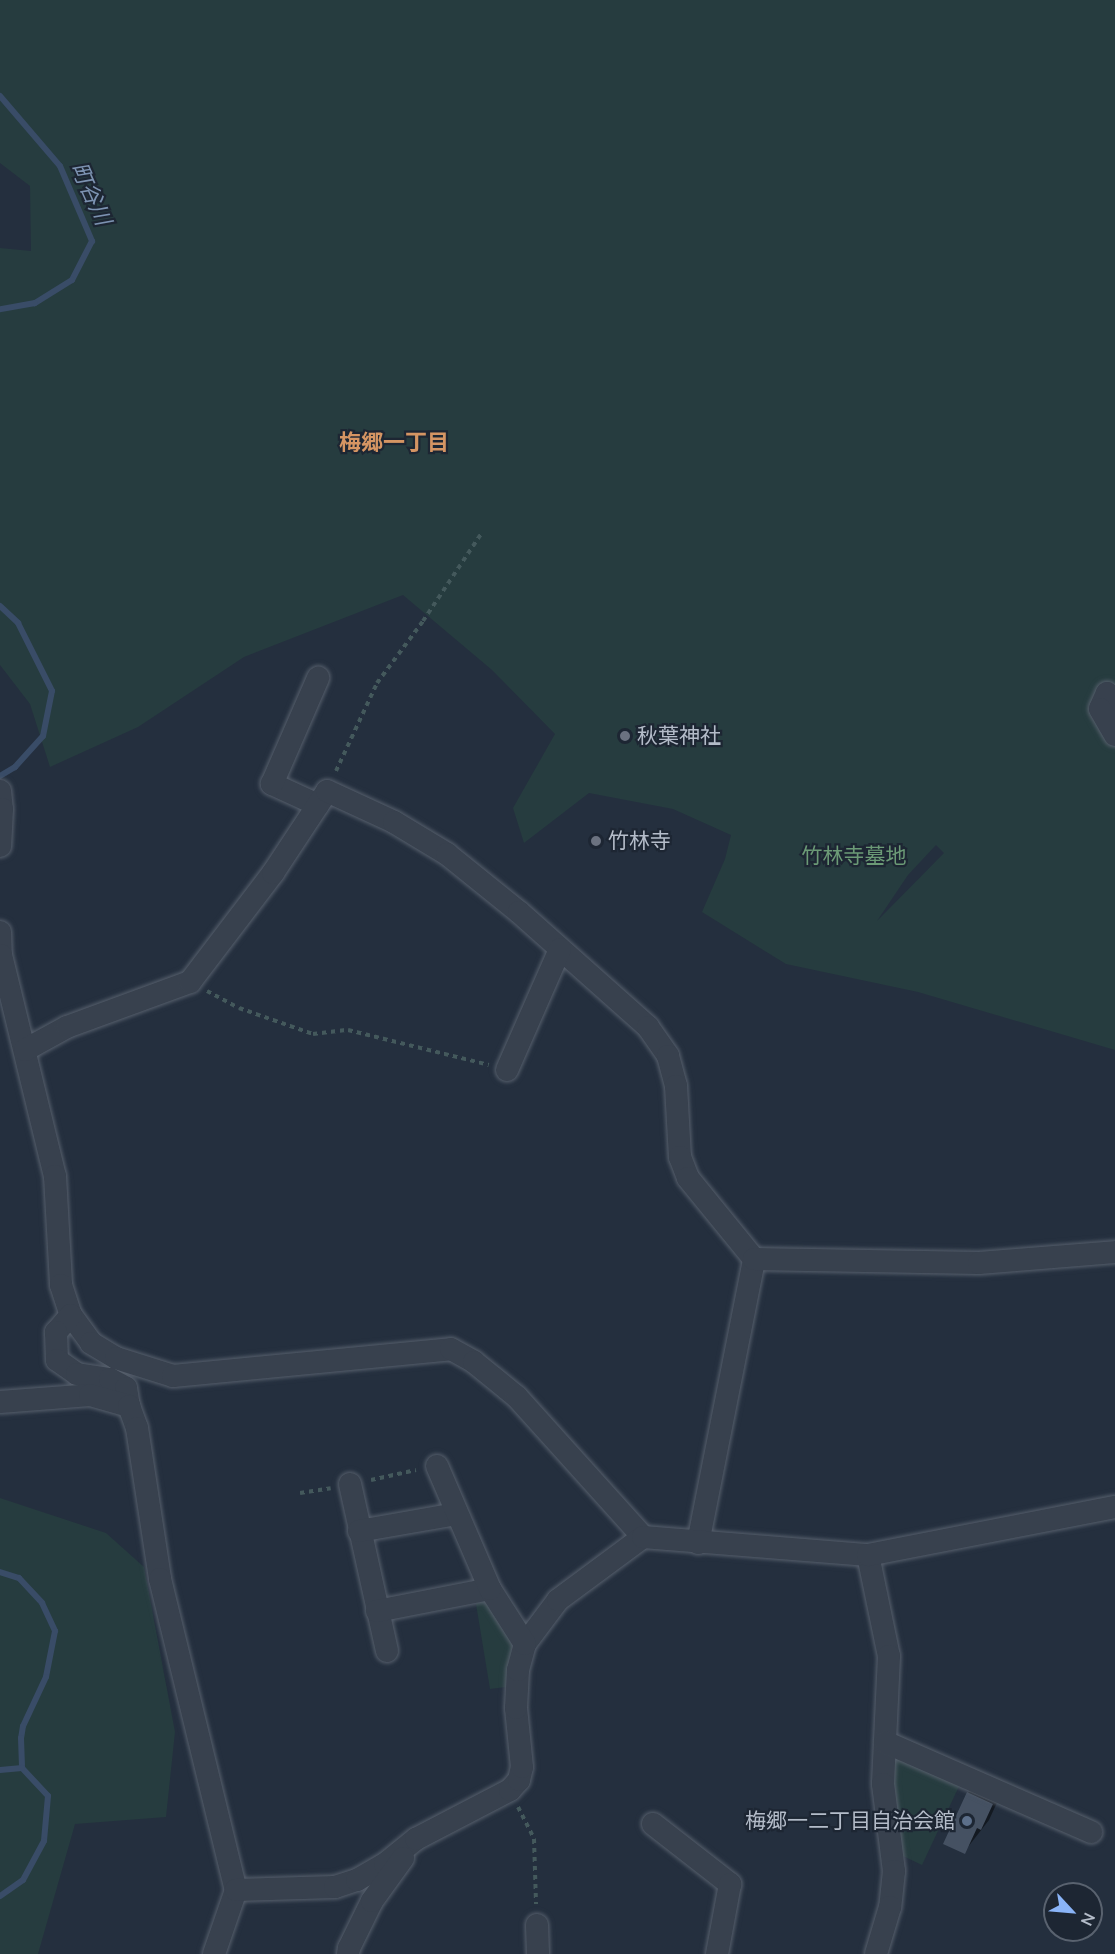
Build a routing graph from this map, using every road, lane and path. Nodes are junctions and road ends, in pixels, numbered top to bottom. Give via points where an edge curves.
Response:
1 (481, 534) dead end
2 (318, 678) dead end
3 (1115, 702) edge
4 (1115, 735) edge
5 (0, 791) edge
6 (322, 798) junction
7 (0, 846) edge
8 (0, 932) edge
9 (561, 949) junction
10 (190, 982) junction
11 (25, 1050) junction
12 (507, 1070) joint
13 (1115, 1252) edge
14 (754, 1259) junction
15 (71, 1315) junction
16 (0, 1402) edge
17 (129, 1406) junction
18 (437, 1466) dead end
19 (350, 1484) dead end
20 (1115, 1507) edge
21 (456, 1514) junction
22 (358, 1531) junction
23 (643, 1537) junction
24 (698, 1543) junction
25 (868, 1555) junction
26 (490, 1589) junction
27 (377, 1611) junction
28 (525, 1644) junction
29 (387, 1651) dead end
30 (885, 1742) junction
31 (510, 1790) junction
32 (653, 1824) dead end
33 (1091, 1832) dead end
34 (416, 1839) junction
35 (236, 1890) junction
36 (537, 1925) joint
37 (214, 1954) edge
38 (348, 1954) edge
39 (538, 1954) edge
40 (717, 1954) edge
41 (876, 1954) edge

1 - 6 path via 377,683
2 - 6 street via 272,784
3 - 4 street via 1107,693 1100,709
5 - 7 street
6 - 9 street via 394,822 447,854
6 - 10 street via 273,873
8 - 11 street via 1,955
9 - 12 street
9 - 14 street via 648,1027 668,1056 676,1086 680,1157 688,1178
10 - 11 street via 67,1028
10 - 12 path via 239,1008 314,1034 348,1030
11 - 15 street via 55,1176 61,1286
13 - 14 street via 979,1263
14 - 24 street
15 - 17 street via 56,1332 57,1360 77,1374 110,1379 126,1388
15 - 23 street via 100,1350 173,1376 451,1348 517,1397
16 - 17 street via 90,1395
17 - 35 street via 137,1428 160,1579
18 - 21 street
19 - 22 street
20 - 25 street
21 - 22 street
21 - 26 street
22 - 27 street
23 - 24 street
23 - 28 street via 558,1600
24 - 25 street
25 - 30 street via 890,1656
26 - 27 street
26 - 28 street
27 - 29 street
28 - 31 street via 518,1670 516,1708 522,1767 519,1780
30 - 33 street
30 - 41 street via 883,1784 894,1870 890,1907
31 - 34 street
31 - 36 path via 534,1839
32 - 40 street via 730,1884
34 - 35 street via 366,1875 335,1887
34 - 38 street via 372,1901
35 - 37 street
36 - 39 street

